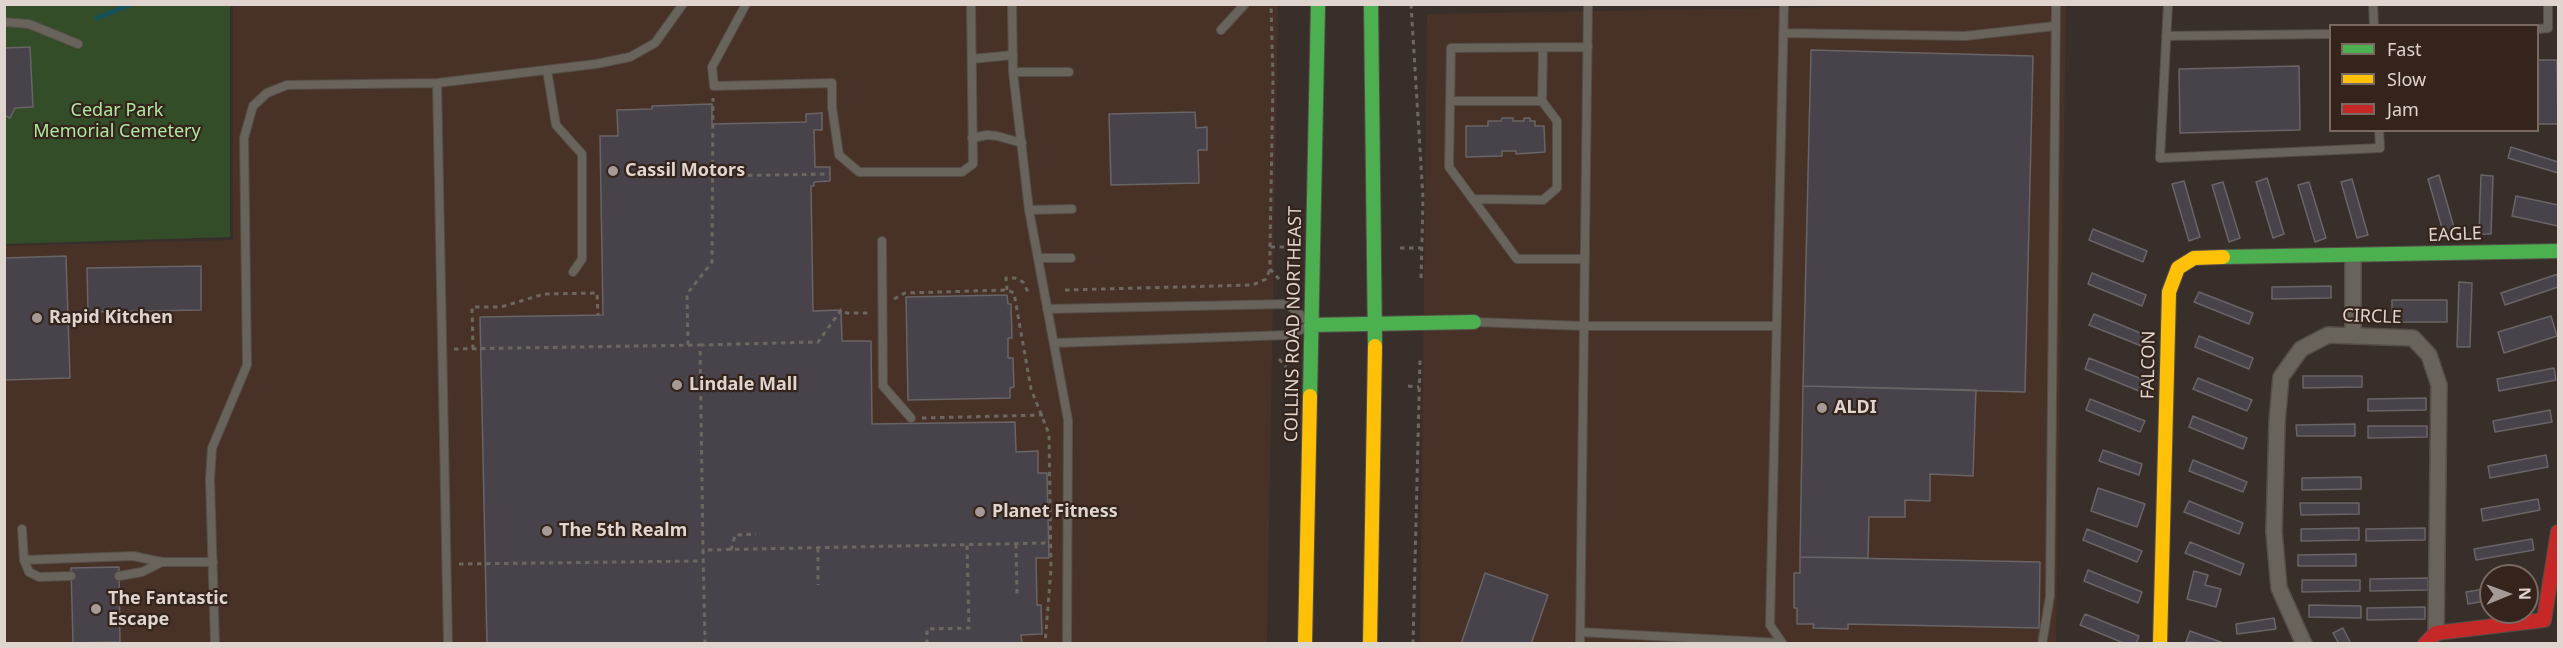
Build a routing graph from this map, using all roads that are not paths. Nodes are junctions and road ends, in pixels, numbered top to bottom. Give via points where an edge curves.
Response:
1 (683, 4) edge
2 (747, 4) edge
3 (971, 4) edge
4 (1012, 4) edge
5 (1245, 4) edge
6 (1318, 4) edge
7 (1371, 4) edge
8 (1588, 4) edge
9 (1784, 4) edge
10 (2055, 4) edge
11 (2168, 4) edge
12 (2373, 4) edge
13 (2548, 4) edge
14 (4, 22) edge
15 (2374, 24) edge
16 (2055, 26) junction
17 (2539, 28) edge
18 (1221, 30) dead end
19 (1783, 33) junction
20 (2329, 34) edge
21 (2166, 36) junction
22 (78, 44) dead end
23 (1588, 47) junction
24 (1543, 48) junction
25 (1013, 55) junction
26 (972, 59) junction
27 (547, 70) junction
28 (1013, 72) junction
29 (1069, 72) dead end
30 (437, 83) junction
31 (1450, 101) junction
32 (1542, 101) junction
33 (2379, 132) edge
34 (972, 138) junction
35 (1022, 143) junction
36 (1474, 200) junction
37 (1072, 209) dead end
38 (1029, 210) junction
39 (882, 241) dead end
40 (2559, 251) edge
41 (2353, 256) junction
42 (1038, 258) junction
43 (1071, 258) dead end
44 (1585, 259) junction
45 (573, 272) dead end
46 (1047, 309) junction
47 (1474, 322) joint
48 (1311, 325) junction
49 (1376, 325) junction
50 (1584, 326) junction
51 (1776, 326) junction
52 (2353, 335) junction
53 (1054, 343) junction
54 (911, 418) road end
55 (22, 529) dead end
56 (2559, 532) edge
57 (24, 560) junction
58 (213, 561) junction
59 (162, 562) junction
60 (71, 576) dead end
61 (119, 576) dead end
62 (1580, 632) junction
63 (2431, 638) edge
64 (1782, 643) edge
65 (215, 644) edge
66 (448, 644) edge
67 (1067, 644) edge
68 (1305, 644) edge
69 (1370, 644) edge
70 (1580, 644) edge
71 (2042, 644) edge
72 (2160, 644) edge
73 (2304, 644) edge

1 - 27 lane via 655,43 630,57
2 - 34 lane via 712,67 714,86 832,83 839,155 859,172 962,172 973,164
3 - 26 lane
4 - 25 lane
5 - 18 lane
6 - 48 main road, COLLINS ROAD NORTHEAST
7 - 49 main road
8 - 23 lane
9 - 19 lane
10 - 16 lane
11 - 21 lane
12 - 15 lane
13 - 17 lane via 2548,28
14 - 22 lane via 29,24
16 - 19 lane via 1965,36
16 - 71 lane via 2050,596
19 - 51 lane
20 - 21 lane
21 - 33 lane via 2160,158 2380,148
23 - 24 lane
23 - 44 lane
24 - 31 lane via 1450,48
24 - 32 lane
25 - 26 lane
25 - 28 lane
26 - 34 lane
27 - 30 lane
27 - 45 lane via 556,125 582,154 582,259
28 - 29 lane
28 - 35 lane
30 - 58 lane via 287,85 267,93 253,106 244,138 247,365 212,448
30 - 66 lane
31 - 32 lane
31 - 36 lane via 1449,167
32 - 36 lane via 1557,121 1557,188 1543,200
34 - 35 lane via 998,136
35 - 38 lane
36 - 44 lane via 1517,259
37 - 38 lane
38 - 42 lane
39 - 54 lane via 884,387
40 - 41 main road, EAGLE
41 - 52 street
41 - 72 main road, FALCON via 2194,258 2178,268 2169,292
42 - 43 lane
42 - 46 lane
44 - 50 lane
46 - 48 lane via 1288,304
46 - 53 lane
47 - 49 main road
47 - 50 lane
48 - 49 main road
48 - 53 lane via 1288,335
48 - 68 main road, COLLINS ROAD NORTHEAST
49 - 69 main road
50 - 51 lane
50 - 62 lane
51 - 64 lane via 1770,625
52 - 63 street, CIRCLE via 2413,338 2429,355 2439,385
52 - 73 street, CIRCLE via 2328,335 2301,349 2282,377 2277,422 2275,544 2279,588
53 - 67 lane via 1068,420
55 - 57 lane
56 - 63 main road via 2544,620
57 - 59 lane via 133,556
57 - 60 lane via 29,572 39,577
58 - 59 lane
58 - 65 lane
59 - 61 lane via 142,572
62 - 64 lane
62 - 70 lane

